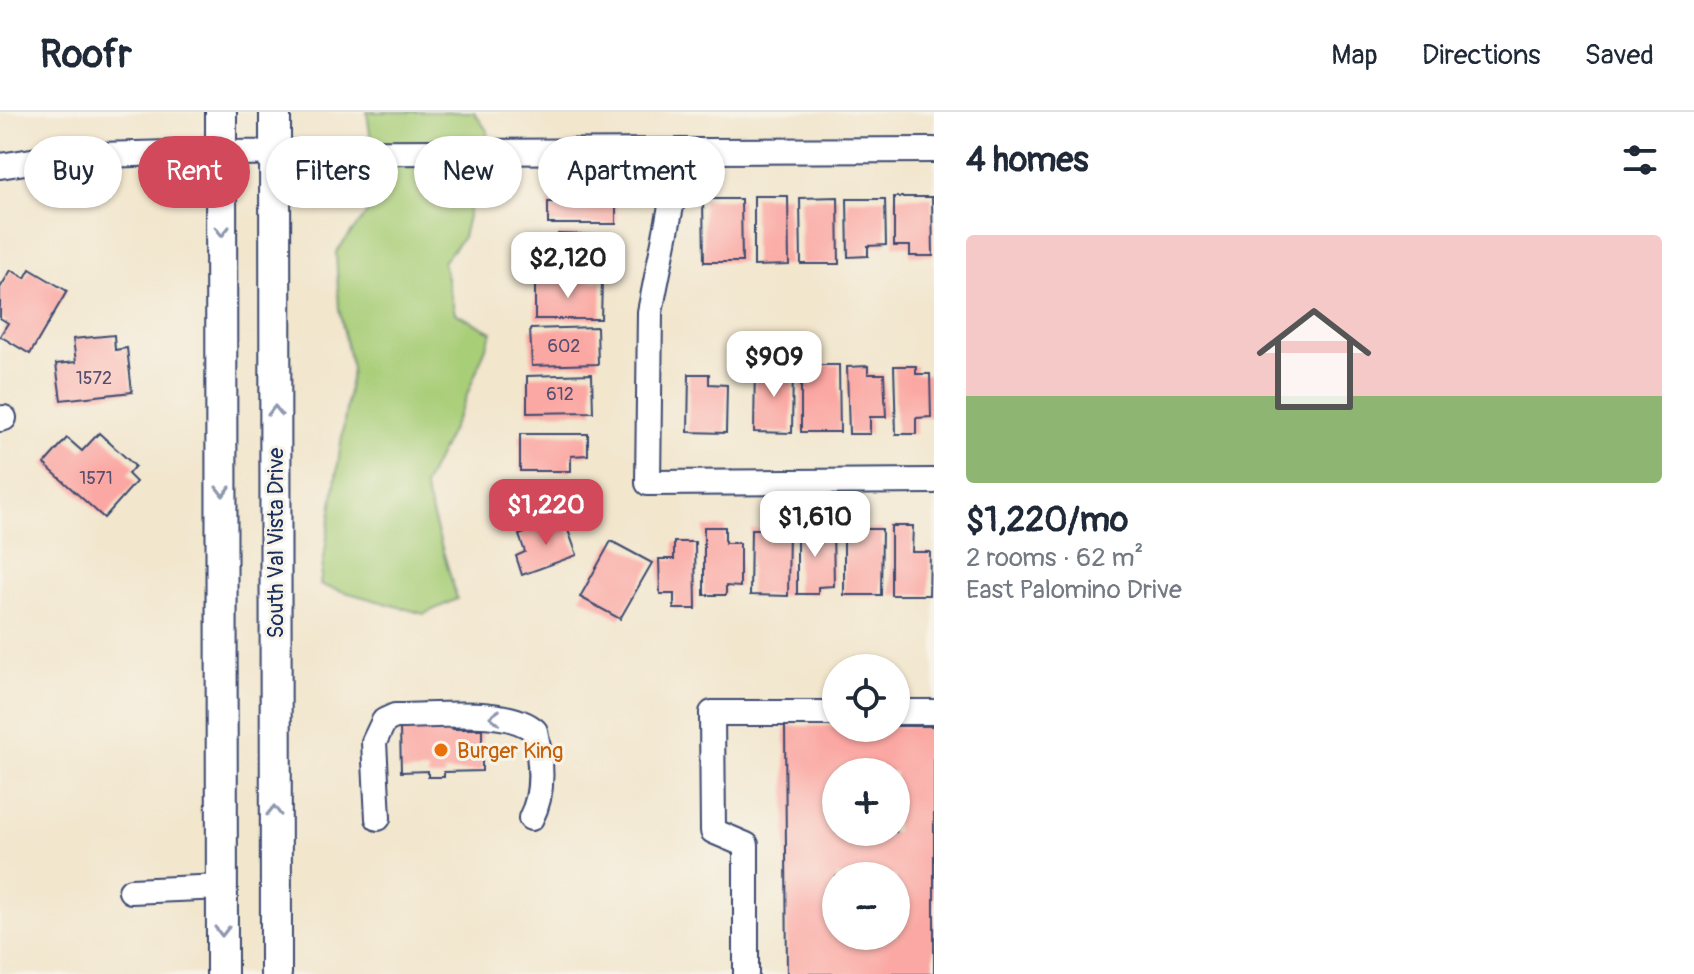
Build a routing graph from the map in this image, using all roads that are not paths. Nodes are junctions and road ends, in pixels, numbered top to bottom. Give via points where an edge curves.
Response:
1 (221, 112) edge
2 (275, 112) edge
3 (221, 136) edge
4 (275, 136) edge
5 (934, 150) edge
6 (725, 151) edge
7 (398, 152) edge
8 (538, 152) edge
9 (138, 155) edge
10 (0, 166) edge
11 (221, 208) edge
12 (275, 208) edge
13 (671, 208) edge
14 (934, 481) edge
15 (910, 712) edge
16 (934, 712) edge
17 (822, 713) edge
18 (378, 818) dead end
19 (531, 818) dead end
20 (222, 887) junction
21 (276, 889) junction
22 (131, 891) dead end
23 (222, 974) edge
24 (276, 974) edge
25 (746, 974) edge

1 - 3 main road
2 - 4 main road, South Val Vista Drive
5 - 6 street
7 - 8 street
9 - 10 street via 63,156
11 -> 20 main road
21 -> 12 main road, South Val Vista Drive
13 - 14 street via 650,312 648,483
15 - 16 street
17 - 25 street via 712,713 713,831 746,845
19 -> 18 street via 538,805 539,759 535,731 524,721 411,716 384,721 376,730
20 - 21 main road
20 - 22 street
20 -> 23 main road
21 - 24 main road, South Val Vista Drive

